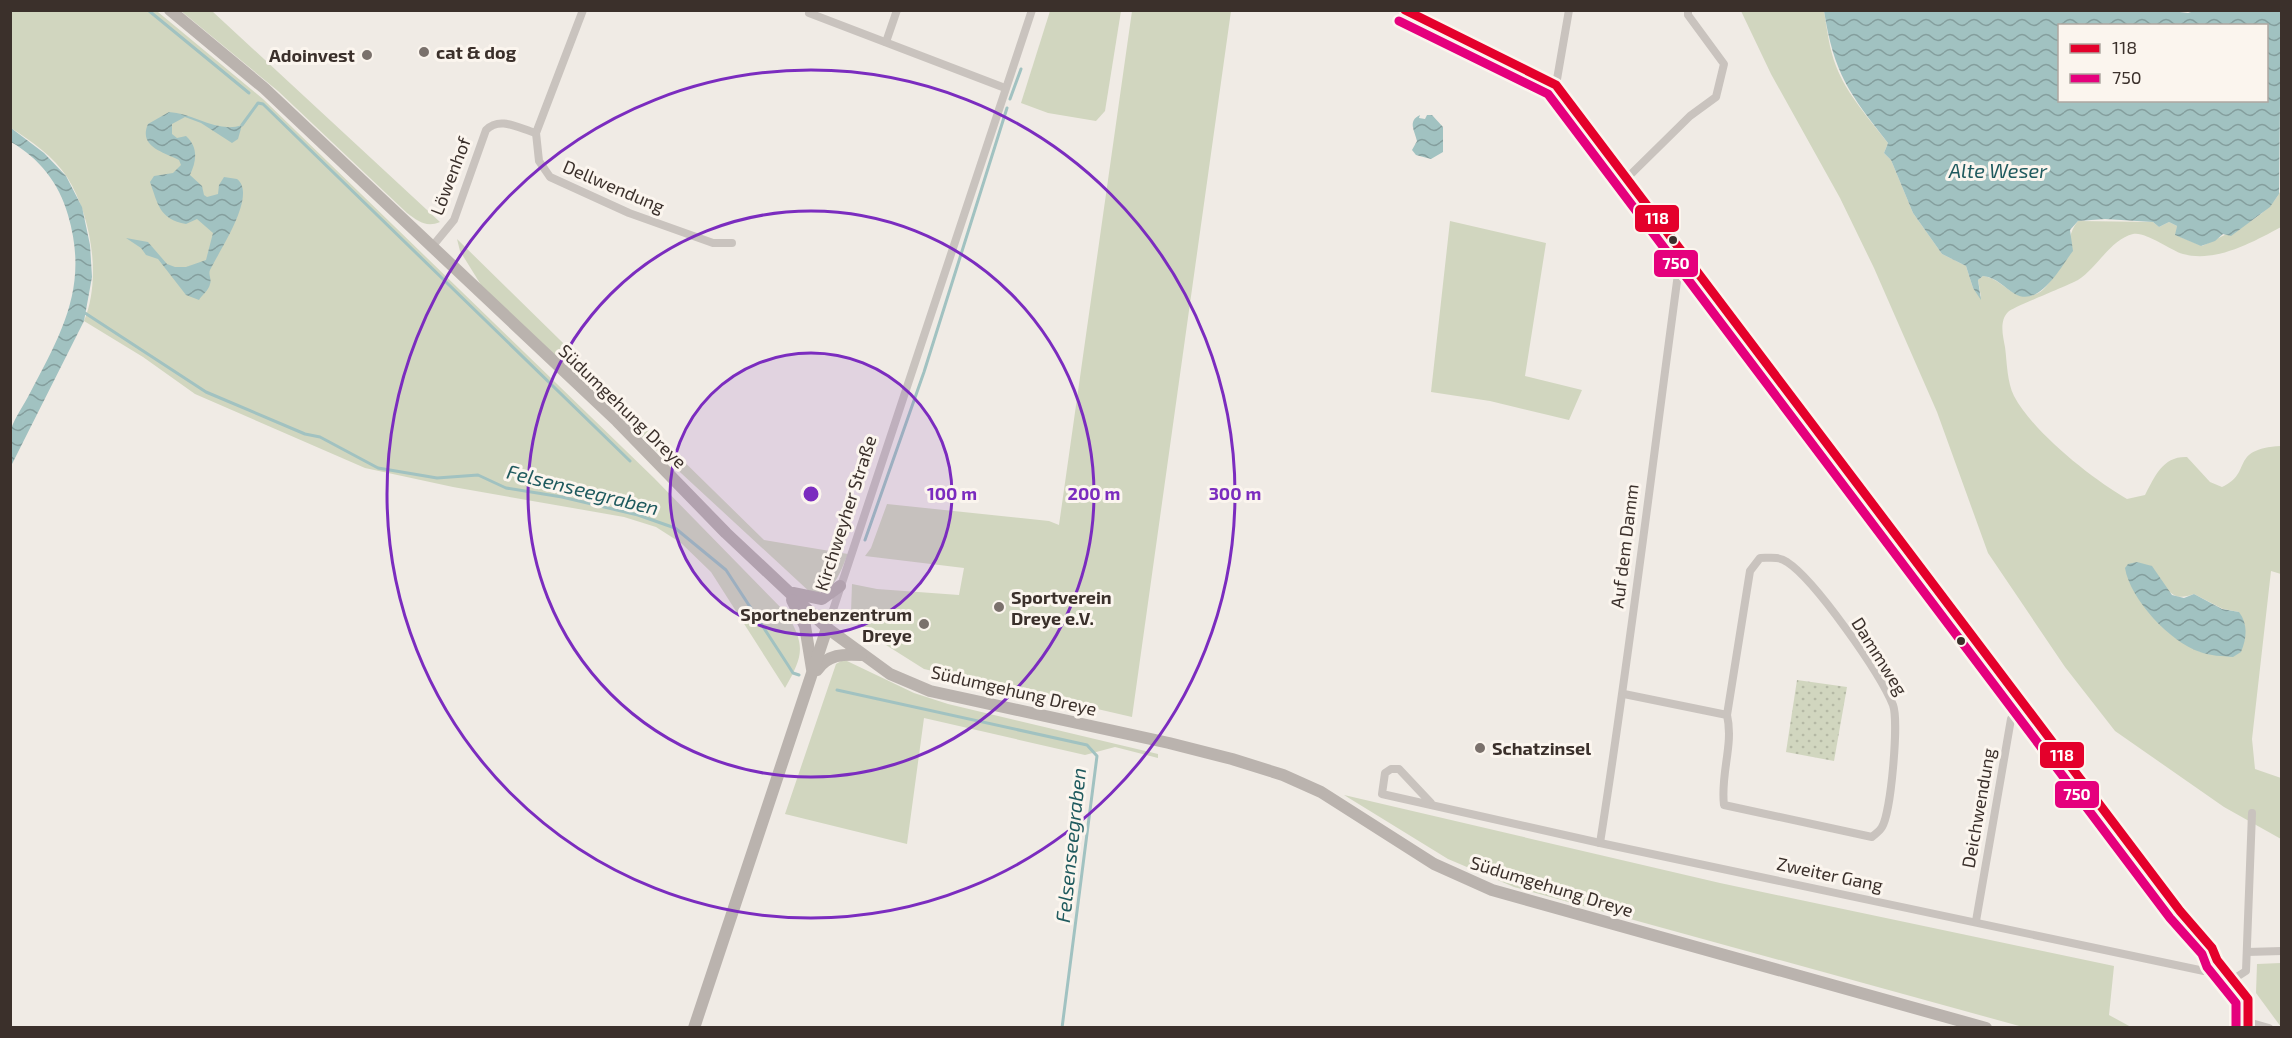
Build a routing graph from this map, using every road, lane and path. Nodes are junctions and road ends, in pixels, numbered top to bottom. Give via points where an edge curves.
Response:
1 (170, 10) edge
2 (583, 10) edge
3 (897, 10) edge
4 (1032, 10) edge
5 (1404, 10) edge
6 (1569, 10) edge
7 (1688, 10) edge
8 (810, 12) edge
9 (886, 42) junction
10 (1556, 85) junction
11 (1005, 88) junction
12 (536, 133) junction
13 (1626, 179) junction
14 (732, 243) dead end
15 (431, 248) junction
16 (1680, 252) junction
17 (840, 585) junction
18 (787, 589) junction
19 (827, 628) junction
20 (861, 655) junction
21 (813, 676) junction
22 (1624, 694) junction
23 (2024, 707) junction
24 (1727, 715) junction
25 (1431, 803) junction
26 (2252, 813) dead end
27 (1600, 843) junction
28 (1976, 921) junction
29 (2282, 951) edge
30 (2247, 952) junction
31 (2223, 967) junction
32 (2232, 980) junction
33 (2248, 1025) edge
34 (694, 1028) edge
35 (1986, 1028) edge
36 (2269, 1028) edge

1 - 15 main road, Südumgehung Dreye via 264,88
2 - 12 street, Dellwendung
3 - 9 street
4 - 11 street, Kirchweyher Straße
5 - 10 street
6 - 10 street
7 - 13 street via 1724,64 1716,97 1690,116
8 - 9 street
9 - 11 street
10 - 13 street
11 - 17 street, Kirchweyher Straße
12 - 14 street, Dellwendung via 539,161 550,177 657,223 714,243
12 - 15 street, Löwenhof via 501,122 486,130 454,220
13 - 16 street
15 - 18 main road, Südumgehung Dreye via 617,421 718,526
16 - 22 street, Auf dem Damm via 1633,597
16 - 23 street
17 - 18 main road via 822,599
17 - 19 street, Kirchweyher Straße
18 - 19 main road, Südumgehung Dreye
18 - 21 main road via 805,626
19 - 20 main road, Südumgehung Dreye
19 - 21 main road, Kirchweyher Straße
20 - 21 main road via 835,655 822,662
20 - 35 main road, Südumgehung Dreye via 890,674 930,691 1211,753 1283,776 1321,792 1434,864 1492,890
21 - 34 main road, Kirchweyher Straße
22 - 24 street
22 - 27 street, Auf dem Damm
23 - 28 street, Deichwendung via 2011,719
23 - 31 street
24 - 24 street, Dammweg via 1750,571 1760,558 1786,561 1856,643 1894,706 1895,752 1883,827 1872,837 1724,805 1722,791 1731,731
25 - 25 street, Zweiter Gang via 1382,794 1385,773 1399,769
25 - 27 street, Zweiter Gang
26 - 30 street
27 - 28 street, Zweiter Gang
28 - 31 street, Zweiter Gang via 2204,971
29 - 30 street
30 - 32 street via 2246,971
31 - 32 street
32 - 33 street via 2248,999
33 - 36 street

